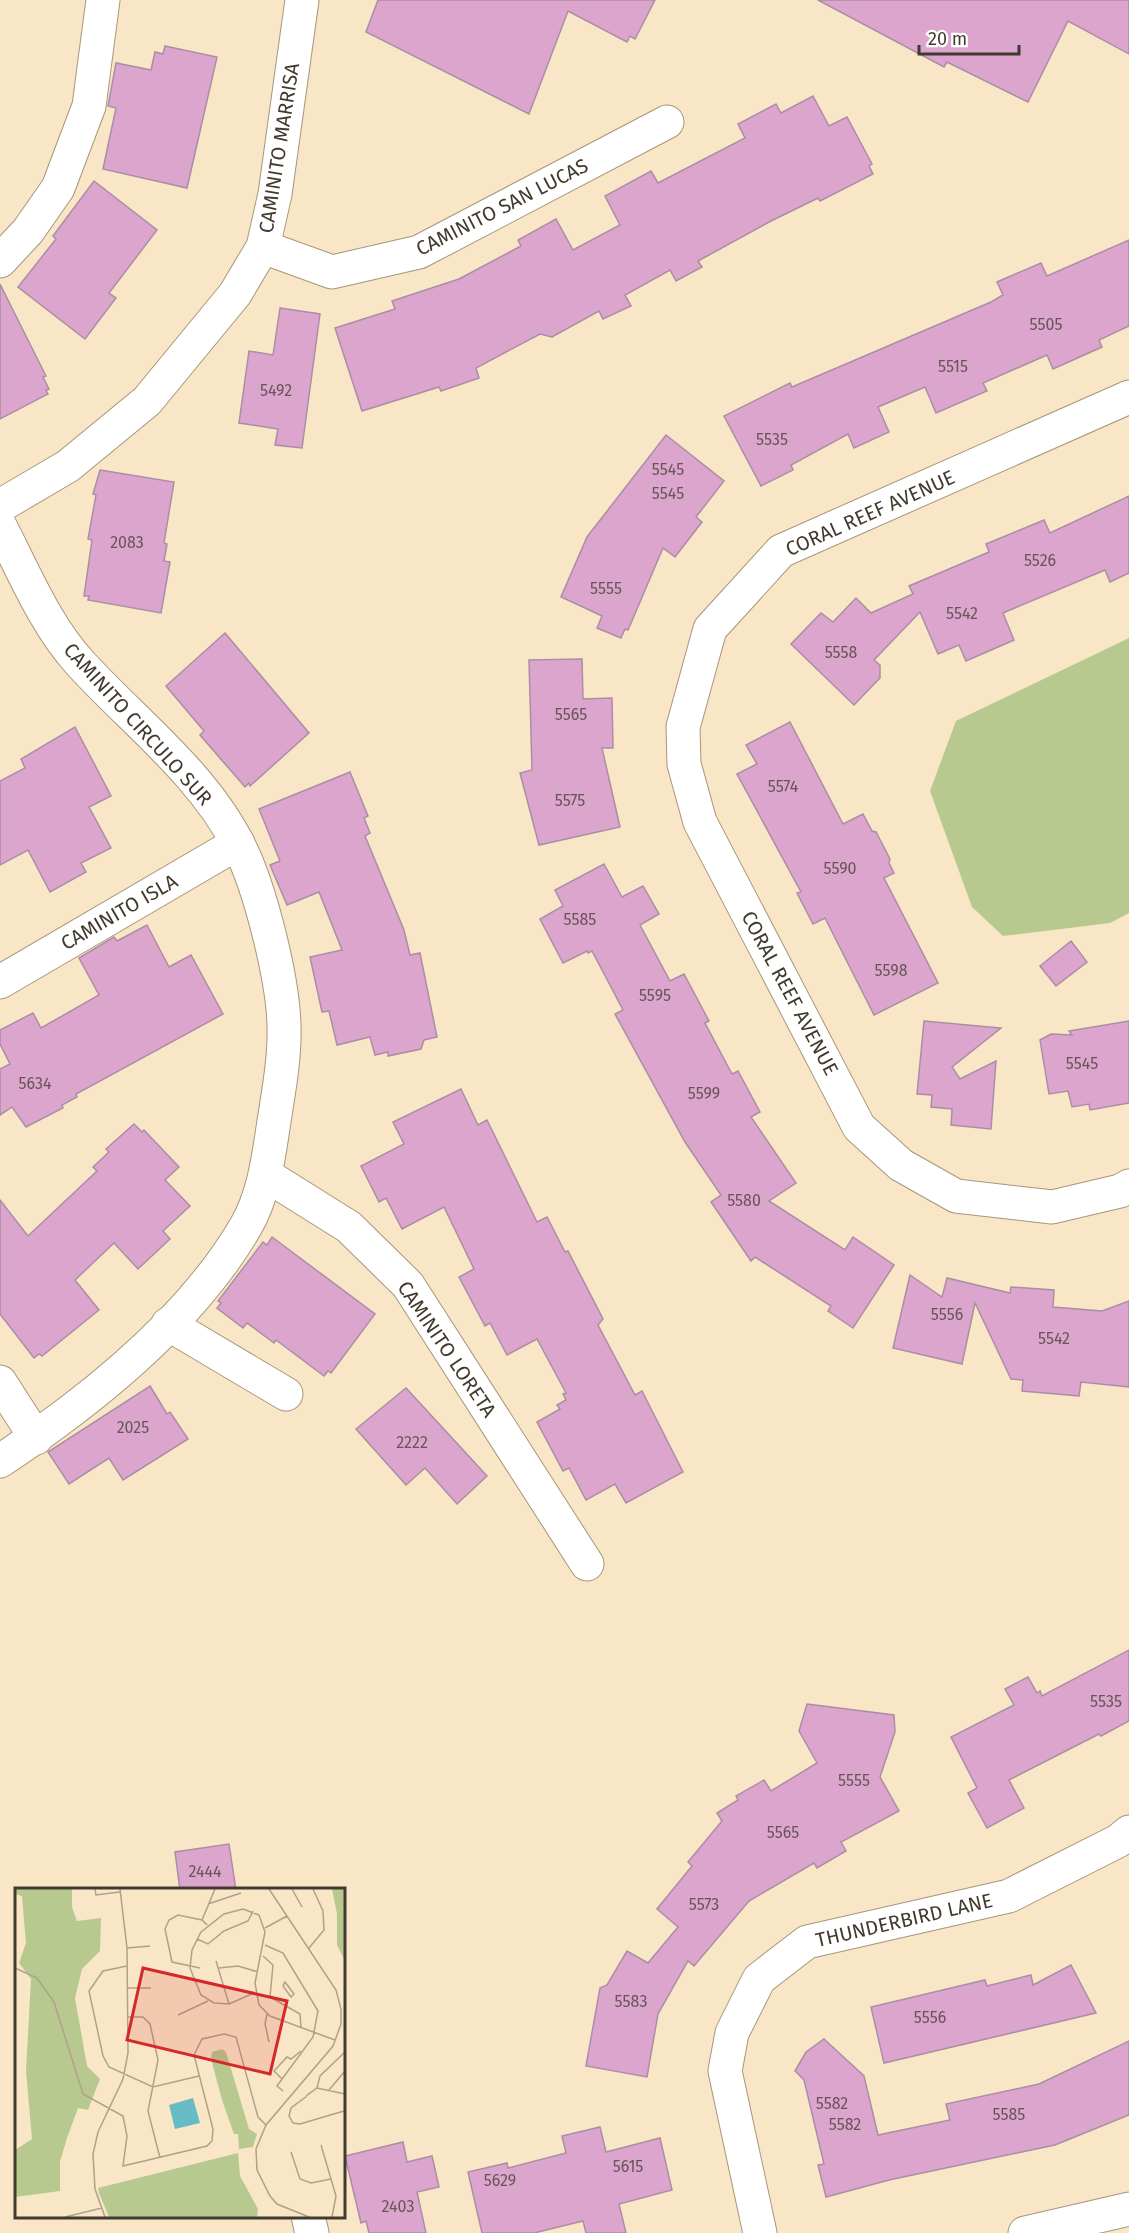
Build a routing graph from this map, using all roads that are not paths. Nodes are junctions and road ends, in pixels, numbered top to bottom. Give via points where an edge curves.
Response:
1 (103, 0) edge
2 (302, 0) edge
3 (667, 122) dead end
4 (263, 247) junction
5 (0, 261) edge
6 (1129, 398) edge
7 (0, 506) edge
8 (0, 526) edge
9 (238, 843) junction
10 (0, 982) edge
11 (266, 1175) junction
12 (1129, 1186) edge
13 (168, 1324) junction
14 (0, 1382) edge
15 (286, 1394) dead end
16 (36, 1438) junction
17 (0, 1461) edge
18 (586, 1564) dead end
19 (1129, 1832) edge
20 (1129, 2209) edge
21 (308, 2218) edge
22 (312, 2233) edge
23 (760, 2233) edge
24 (1025, 2233) edge

1 - 5 street via 89,106 62,178 28,231
2 - 4 street, CAMINITO MARRISA via 275,194
3 - 4 street, CAMINITO SAN LUCAS via 419,252 332,272
4 - 7 street, CAMINITO MARRISA via 235,294 147,401 68,466
6 - 12 street, CORAL REEF AVENUE via 781,550 710,630 683,727 684,764 700,822 859,1127 901,1165 956,1196 1052,1207
8 - 9 street, CAMINITO CIRCULO SUR via 60,638 200,788
9 - 10 street, CAMINITO ISLA
9 - 11 street, CAMINITO CIRCULO SUR via 268,935 284,1025
11 - 13 street, CAMINITO CIRCULO SUR via 247,1225 199,1293
11 - 18 street, CAMINITO LORETA via 349,1227 408,1285
13 - 15 street
13 - 16 street, CAMINITO CIRCULO SUR
14 - 16 street
16 - 17 street, CAMINITO CIRCULO SUR
19 - 23 street, THUNDERBIRD LANE via 1009,1896 807,1942 759,1979 732,2033 725,2071
20 - 24 street
21 - 22 street

